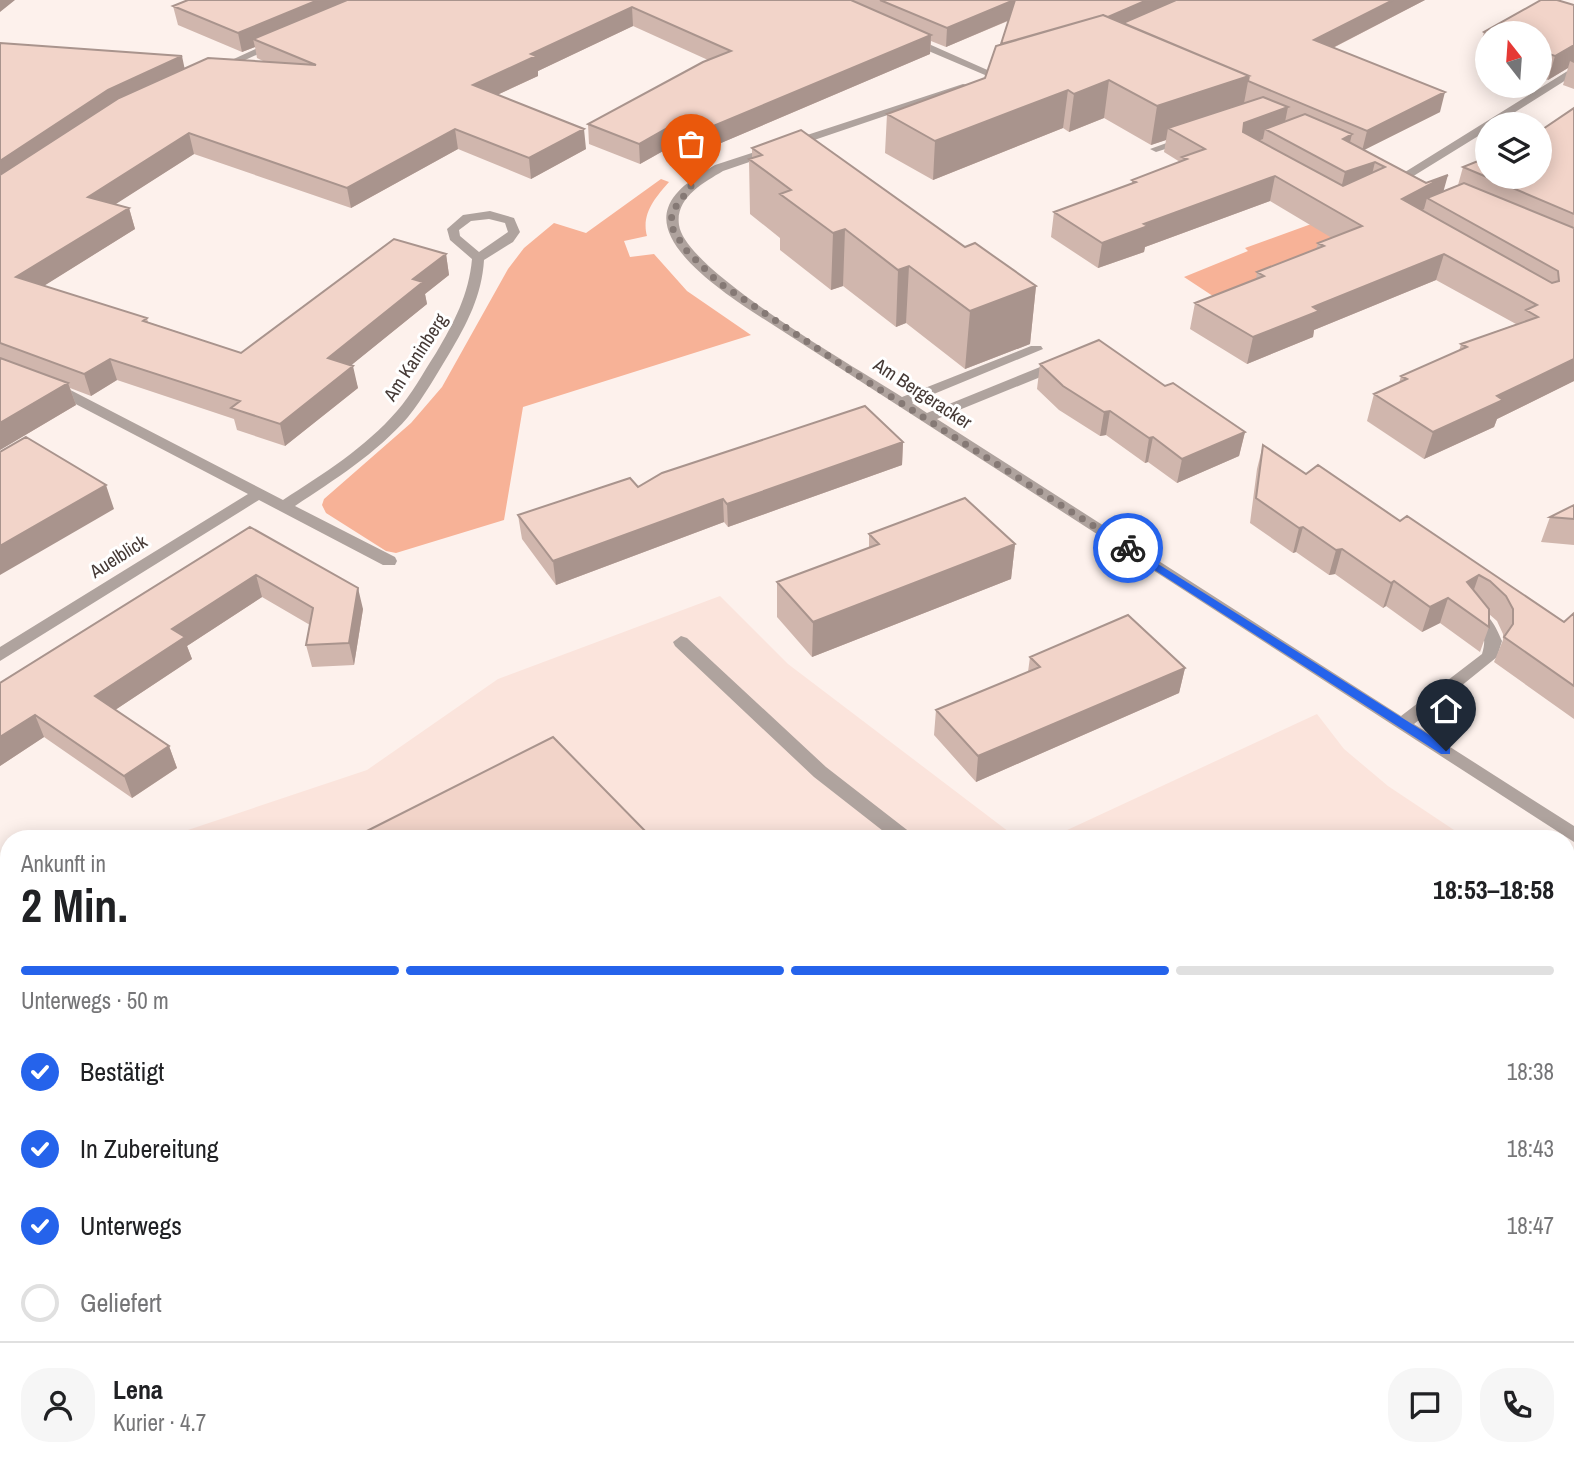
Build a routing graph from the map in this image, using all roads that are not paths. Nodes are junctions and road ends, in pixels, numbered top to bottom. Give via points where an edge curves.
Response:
1 (900, 35) edge
2 (282, 41) edge
3 (1574, 70) edge
4 (208, 72) edge
5 (1508, 112) edge
6 (1475, 134) edge
7 (1195, 136) edge
8 (1156, 149) edge
9 (1390, 171) edge
10 (478, 258) junction
11 (1036, 349) dead end
12 (1077, 357) edge
13 (37, 381) edge
14 (900, 403) junction
15 (924, 419) junction
16 (258, 494) junction
17 (284, 506) junction
18 (389, 561) dead end
19 (1469, 608) edge
20 (681, 642) dead end
21 (0, 654) edge
22 (1403, 723) junction
23 (894, 830) edge
24 (1566, 830) edge

1 - 14 street, Am Bergeracker via 1000,75 719,168 691,186 672,212 671,226 718,282
2 - 4 street
3 - 5 street
6 - 9 street via 1408,179
7 - 8 street
10 - 10 street via 509,239 514,228 510,220 482,215 456,225 454,237
10 - 17 street, Am Kaninberg via 477,282 466,314 416,397 365,450
11 - 14 street
12 - 15 street
13 - 16 street via 77,397
14 - 15 street, Am Bergeracker
15 - 22 street, Am Bergeracker
16 - 17 street
16 - 21 street, Auelblick
17 - 18 street
19 - 22 street via 1488,626 1494,641 1489,657
20 - 23 street via 820,772
22 - 24 street, Am Bergeracker

